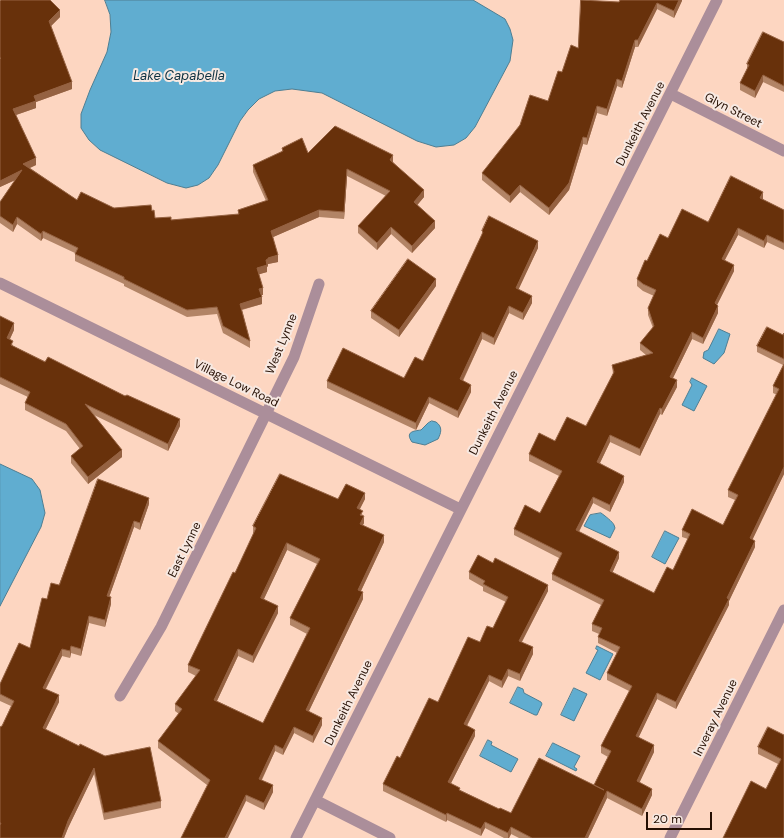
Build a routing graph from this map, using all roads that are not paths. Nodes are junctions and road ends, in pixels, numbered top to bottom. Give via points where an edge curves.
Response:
1 (717, 0) edge
2 (671, 94) junction
3 (784, 151) edge
4 (0, 283) edge
5 (319, 284) dead end
6 (266, 413) junction
7 (460, 509) junction
8 (784, 610) edge
9 (120, 696) dead end
10 (315, 800) junction
11 (296, 838) edge
12 (390, 838) edge
13 (670, 838) edge

1 - 2 street, Dunkeith Avenue
2 - 3 street, Glyn Street
2 - 7 street, Dunkeith Avenue
4 - 6 street, Village Low Road
5 - 6 street, West Lynne via 294,357
6 - 7 street, Village Low Road
6 - 9 street, East Lynne via 161,627
7 - 10 street, Dunkeith Avenue
8 - 13 street, Inveray Avenue
10 - 11 street, Dunkeith Avenue
10 - 12 street

